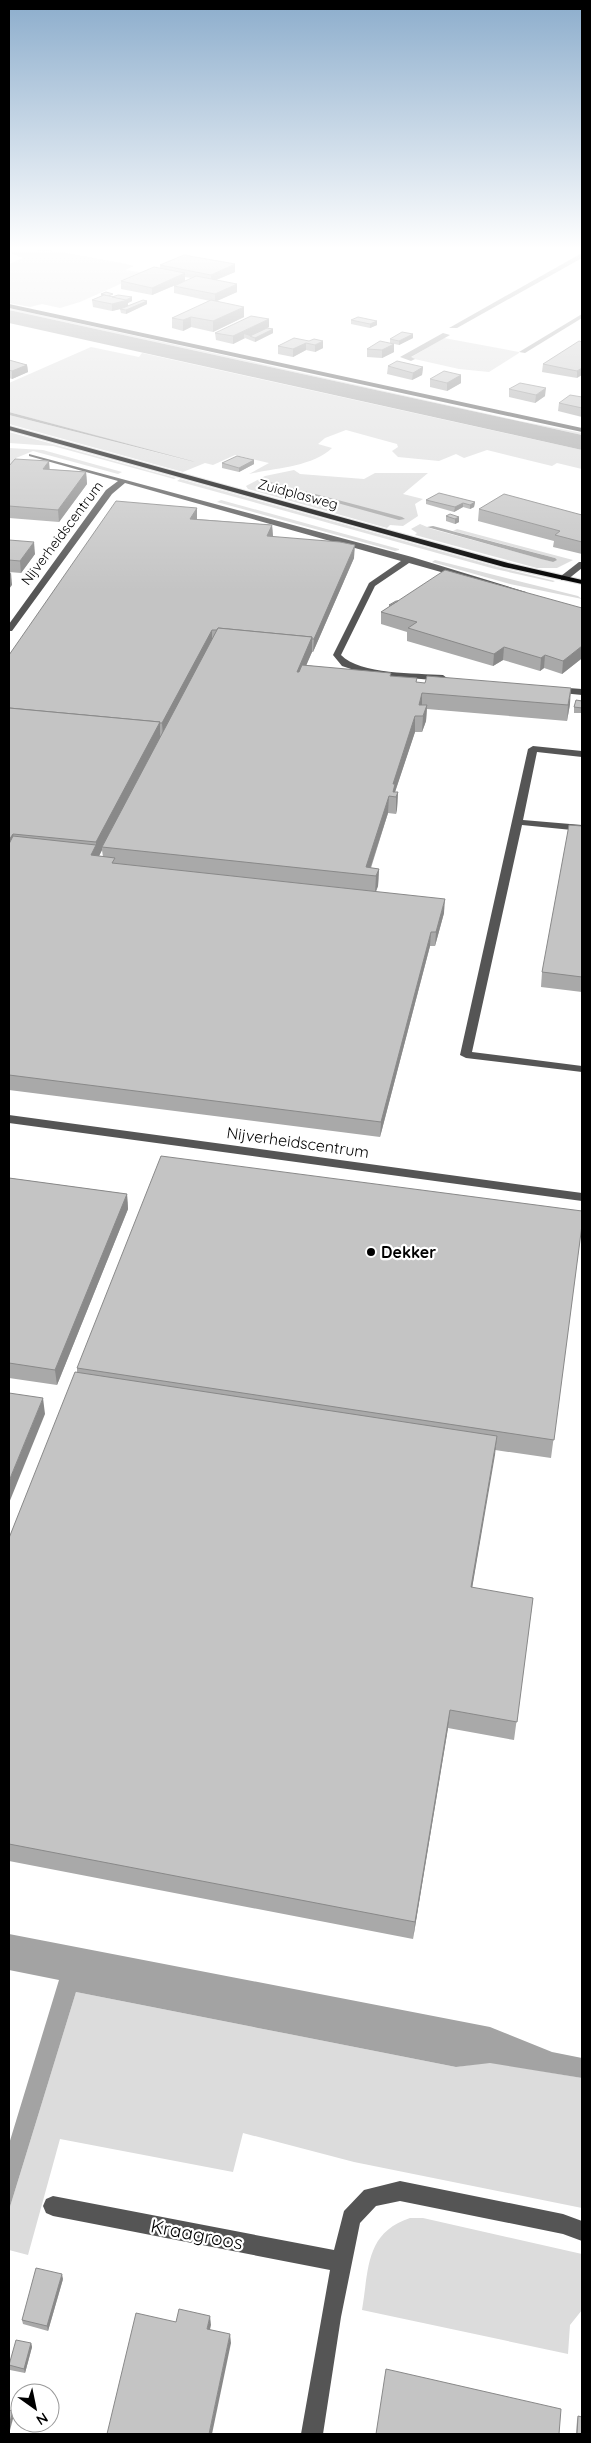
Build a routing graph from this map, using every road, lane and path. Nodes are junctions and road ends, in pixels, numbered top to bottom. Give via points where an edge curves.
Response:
1 (273, 363) edge
2 (9, 428) edge
3 (582, 430) edge
4 (31, 454) dead end
5 (123, 481) junction
6 (409, 559) junction
7 (582, 564) edge
8 (564, 578) junction
9 (582, 582) edge
10 (527, 593) edge
11 (9, 629) edge
12 (454, 680) edge
13 (543, 688) edge
14 (582, 692) edge
15 (582, 754) edge
16 (518, 822) junction
17 (582, 828) edge
18 (582, 1069) edge
19 (9, 1119) edge
20 (582, 1197) edge
21 (53, 2206) dead end
22 (582, 2231) edge
23 (342, 2262) junction
24 (312, 2434) edge

1 - 3 street
2 - 8 main road, Zuidplasweg
4 - 5 street, Zuidplasweg
5 - 6 street, Zuidplasweg
5 - 11 street, Nijverheidscentrum via 109,492
6 - 10 street, Zuidplasweg
6 - 12 street via 372,585 337,655 345,664 366,671
7 - 8 street
8 - 9 main road, Zuidplasweg
13 - 14 street
15 - 16 street via 533,749
16 - 17 street
16 - 18 street via 466,1056
19 - 20 street, Nijverheidscentrum
21 - 23 street, Kraagroos
22 - 23 street via 563,2224 400,2191 371,2197 351,2218
23 - 24 street

